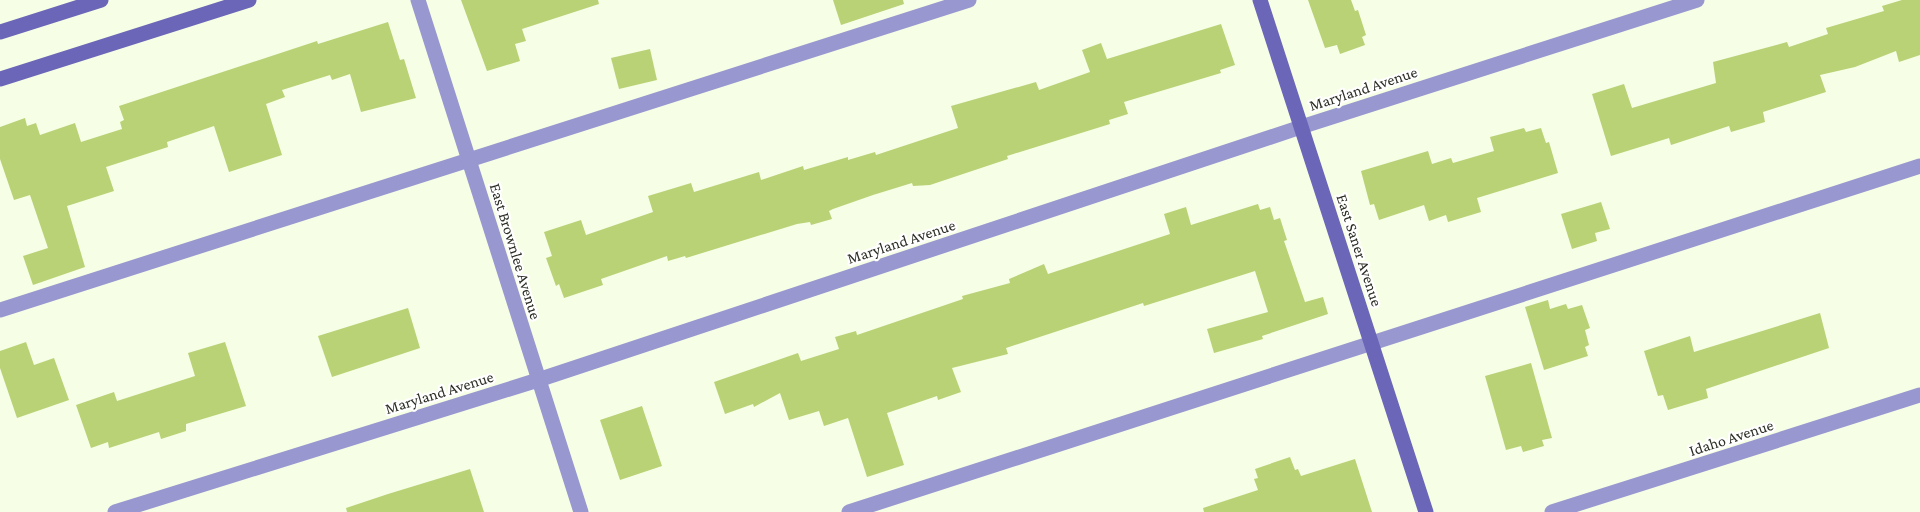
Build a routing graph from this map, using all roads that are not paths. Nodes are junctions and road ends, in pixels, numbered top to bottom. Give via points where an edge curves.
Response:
1 (101, 0) edge
2 (249, 0) edge
3 (418, 0) edge
4 (969, 0) edge
5 (1260, 0) edge
6 (1697, 0) edge
7 (0, 32) edge
8 (0, 79) edge
9 (1301, 127) junction
10 (468, 158) junction
11 (1920, 166) edge
12 (0, 310) edge
13 (1371, 342) junction
14 (538, 380) junction
15 (1920, 395) edge
16 (115, 512) edge
17 (581, 512) edge
18 (849, 512) edge
19 (1426, 512) edge
20 (1552, 512) edge

1 - 7 street
2 - 8 street
3 - 10 street, East Brownlee Avenue
4 - 10 street
5 - 9 street, East Saner Avenue
6 - 9 street, Maryland Avenue
9 - 13 street, East Saner Avenue
9 - 14 street, Maryland Avenue
10 - 12 street
10 - 14 street, East Brownlee Avenue
11 - 13 street
13 - 18 street
13 - 19 street, East Saner Avenue
14 - 16 street, Maryland Avenue
14 - 17 street, East Brownlee Avenue
15 - 20 street, Idaho Avenue

